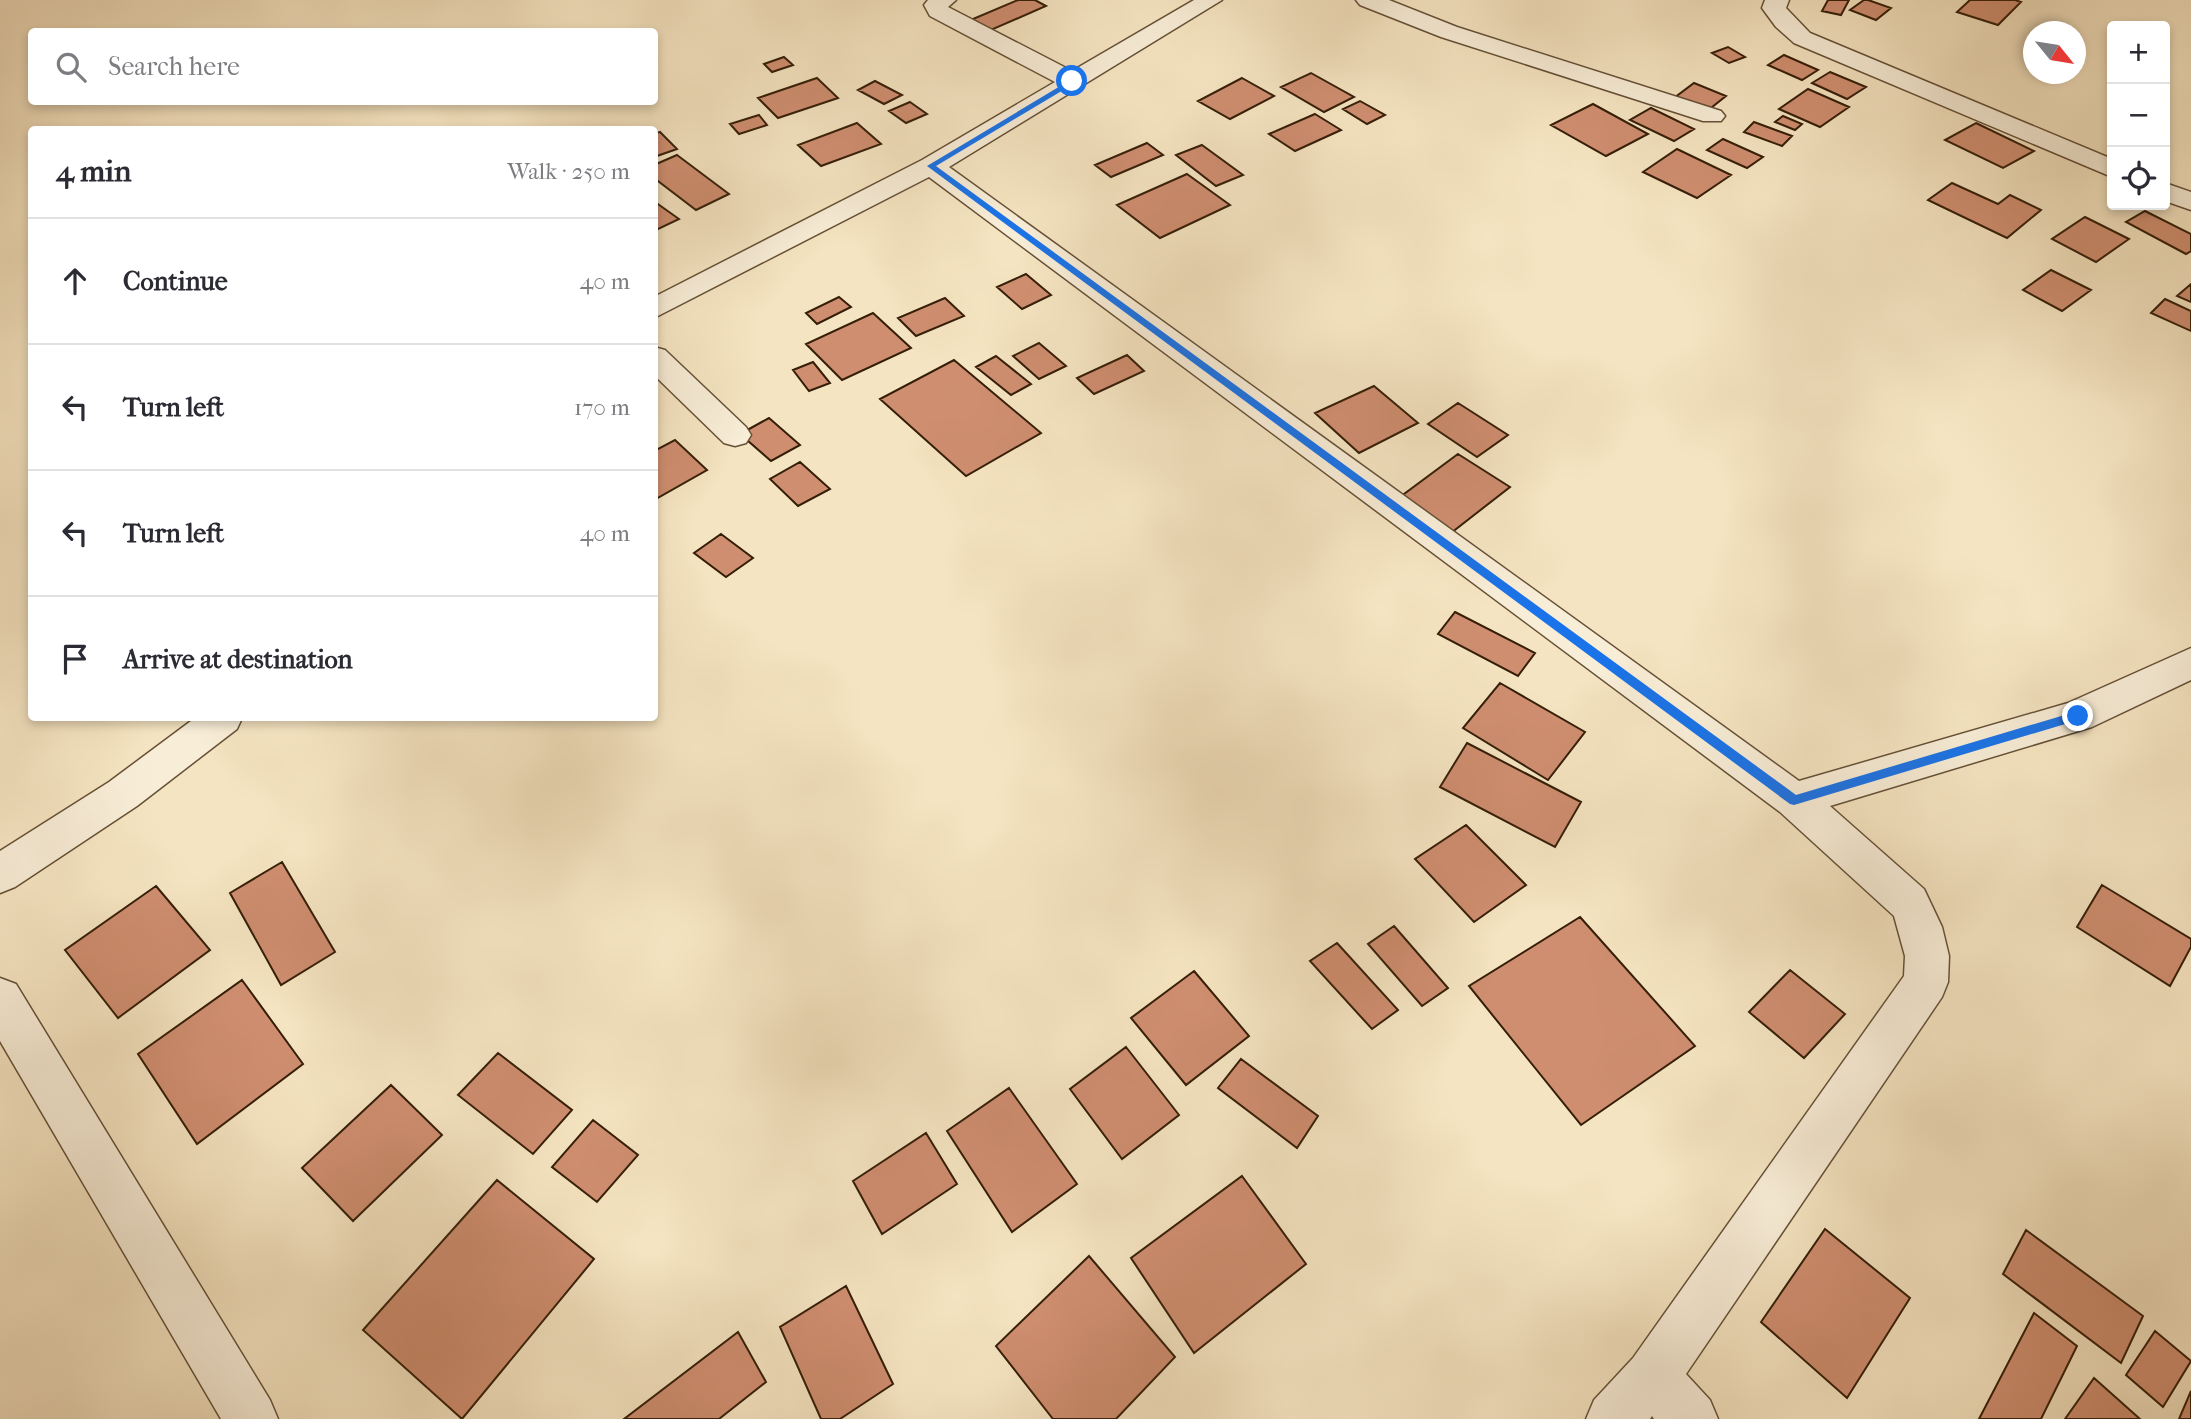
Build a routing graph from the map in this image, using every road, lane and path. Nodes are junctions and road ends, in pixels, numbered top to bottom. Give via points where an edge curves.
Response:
1 (944, 0) edge
2 (1210, 0) edge
3 (1368, 0) edge
4 (1777, 0) edge
5 (1072, 81) junction
6 (1712, 116) dead end
7 (931, 166) junction
8 (2107, 167) edge
9 (2170, 193) edge
10 (2191, 202) edge
11 (658, 307) edge
12 (658, 361) edge
13 (735, 435) dead end
14 (2191, 663) edge
15 (219, 721) edge
16 (1794, 800) junction
17 (0, 874) edge
18 (0, 999) edge
19 (1652, 1377) junction
20 (251, 1419) edge
21 (1613, 1419) edge
22 (1691, 1419) edge

1 - 5 street via 936,5 938,11
2 - 5 street
3 - 6 street via 1449,32
4 - 8 street via 1774,8 1802,38
5 - 7 street
7 - 11 street
7 - 16 street
9 - 10 street
12 - 13 street
14 - 16 street via 2078,716
15 - 17 street via 123,794
16 - 19 street via 1909,903 1927,956 1926,982
18 - 20 street
19 - 21 street
19 - 22 street

